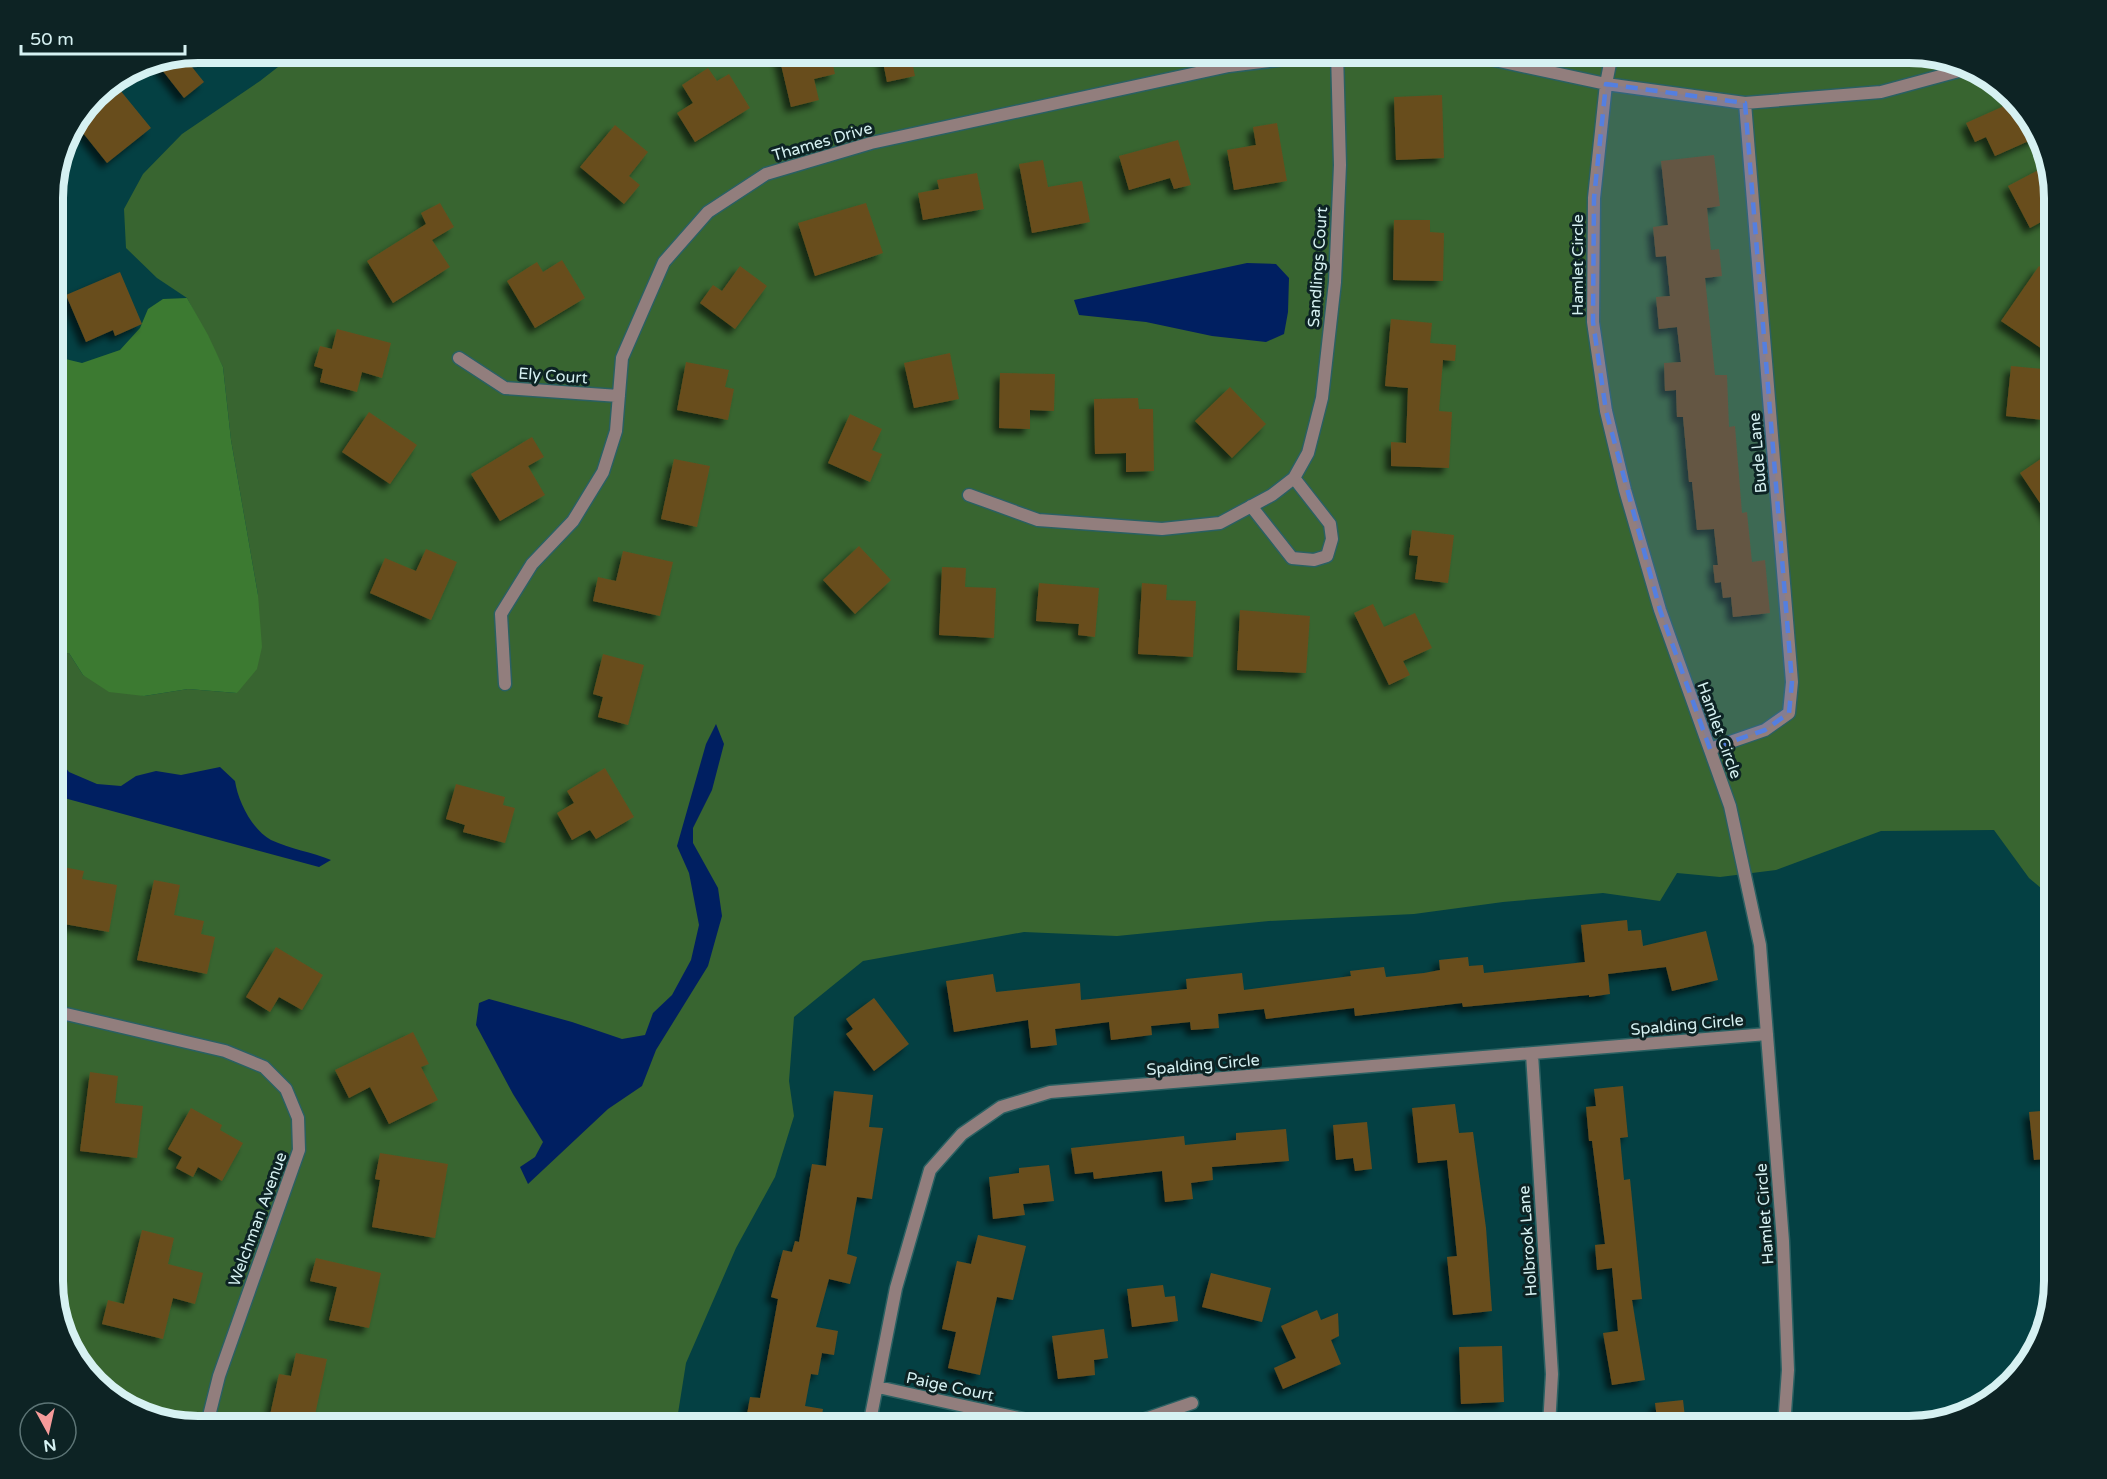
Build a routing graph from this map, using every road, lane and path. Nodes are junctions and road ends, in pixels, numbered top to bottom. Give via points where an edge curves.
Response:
1 (1252, 63) edge
2 (1337, 63) edge
3 (1508, 63) edge
4 (1610, 63) edge
5 (1956, 72) edge
6 (1606, 84) junction
7 (1745, 103) junction
8 (459, 358) dead end
9 (619, 396) junction
10 (1294, 478) junction
11 (969, 495) dead end
12 (1251, 506) junction
13 (505, 684) dead end
14 (1710, 749) junction
15 (63, 1013) edge
16 (1767, 1034) junction
17 (1532, 1054) junction
18 (878, 1387) junction
19 (1192, 1403) dead end
20 (209, 1416) edge
21 (871, 1416) edge
22 (1013, 1416) edge
23 (1154, 1416) edge
24 (1550, 1416) edge
25 (1785, 1416) edge

1 - 9 street, Thames Drive via 871,143 766,174 708,212 664,262 622,358
2 - 10 street, Sandlings Court via 1340,165 1335,282 1322,398 1308,453
3 - 6 street, Thames Drive
4 - 6 street, Hamlet Circle
5 - 7 street, Thames Drive via 1881,92
6 - 7 street, Thames Drive
6 - 14 street, Hamlet Circle via 1594,198 1593,322 1606,411 1660,610
7 - 14 street, Bude Lane via 1792,682 1789,713 1765,730
8 - 9 street, Ely Court via 505,388
9 - 13 street, Thames Drive via 616,431 603,472 573,521 532,564 501,614
10 - 12 street, Sandlings Court
10 - 12 street via 1330,524 1332,539 1327,556 1314,560 1292,558
11 - 12 street, Sandlings Court via 1038,520 1162,529 1220,523
14 - 16 street, Hamlet Circle via 1730,806 1760,945
15 - 20 street, Welchman Avenue via 225,1051 264,1067 286,1089 298,1118 299,1150 219,1376
16 - 17 street, Spalding Circle
16 - 25 street, Hamlet Circle via 1783,1241 1788,1370
17 - 18 street, Spalding Circle via 1050,1092 1001,1107 962,1134 930,1170 896,1288
17 - 24 street, Holbrook Lane via 1552,1374
18 - 21 street, Spalding Circle
18 - 22 street, Paige Court
19 - 23 street

